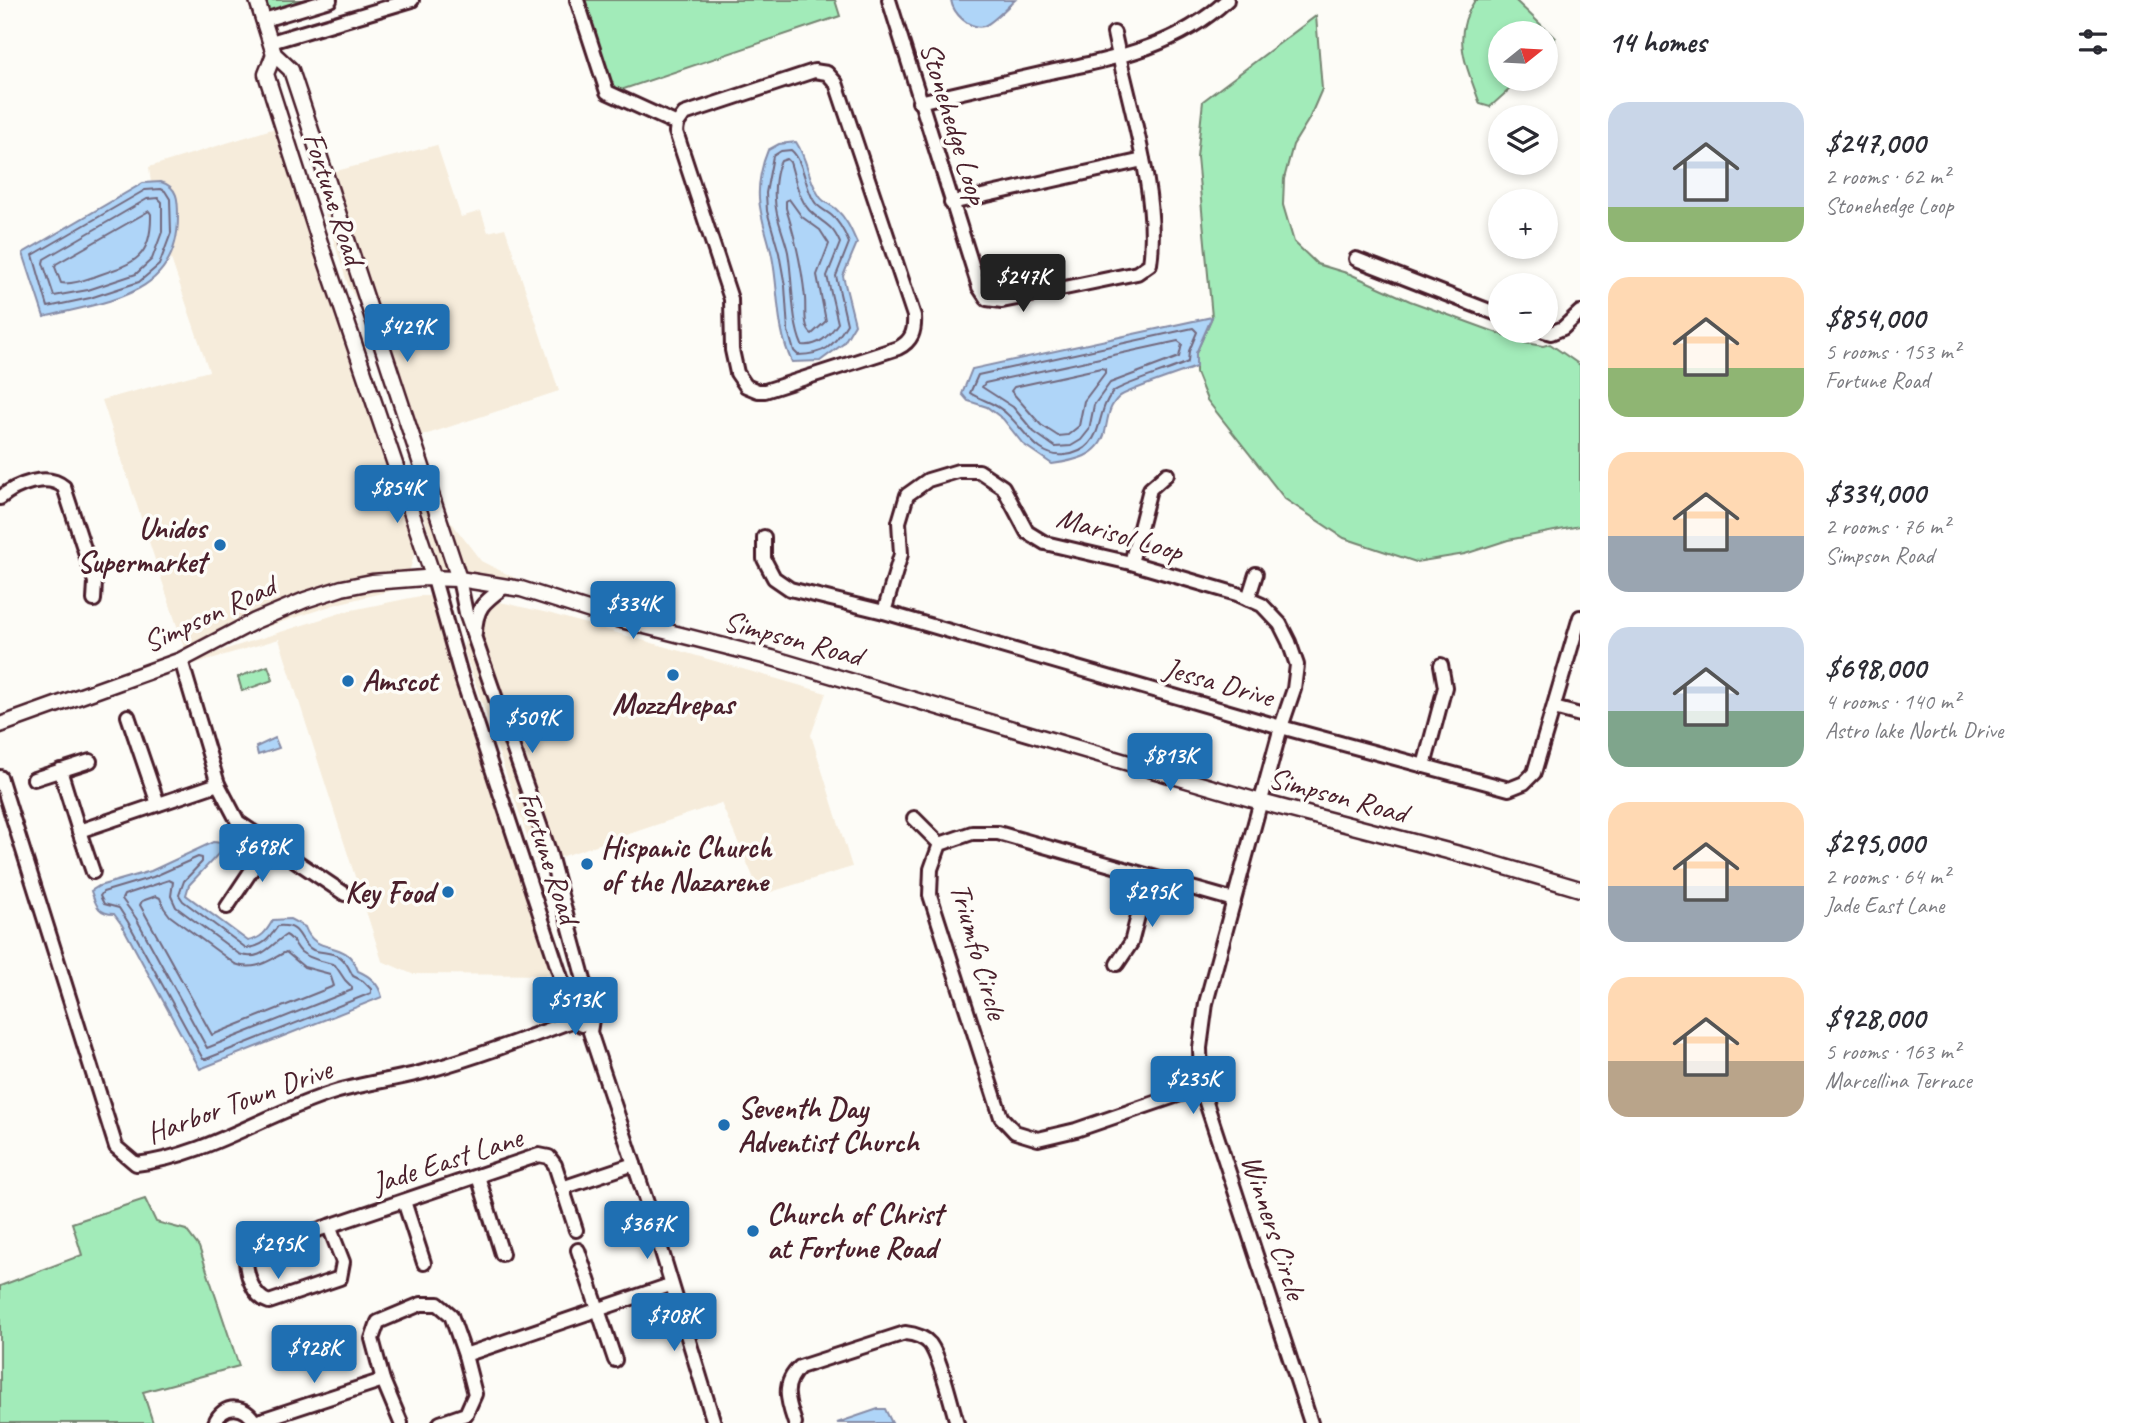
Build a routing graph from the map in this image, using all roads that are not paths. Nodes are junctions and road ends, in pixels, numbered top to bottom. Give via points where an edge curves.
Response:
1 (257, 0) edge
2 (330, 0) edge
3 (412, 0) edge
4 (577, 0) edge
5 (889, 0) edge
6 (1227, 0) edge
7 (264, 20) junction
8 (1114, 33) dead end
9 (272, 48) junction
10 (1119, 57) junction
11 (919, 102) junction
12 (677, 124) junction
13 (1143, 160) junction
14 (951, 203) junction
15 (1356, 259) dead end
16 (1488, 310) edge
17 (1580, 312) edge
18 (1558, 330) edge
19 (1167, 474) dead end
20 (0, 498) edge
21 (764, 537) dead end
22 (1131, 563) junction
23 (1256, 574) dead end
24 (435, 579) junction
25 (460, 579) junction
26 (504, 587) junction
27 (1248, 599) junction
28 (94, 600) dead end
29 (884, 612) junction
30 (1580, 617) edge
31 (474, 637) junction
32 (181, 660) junction
33 (1441, 665) dead end
34 (1554, 708) junction
35 (1580, 715) edge
36 (128, 716) dead end
37 (0, 725) edge
38 (1281, 727) junction
39 (90, 761) dead end
40 (1424, 766) junction
41 (60, 770) junction
42 (0, 777) edge
43 (34, 779) dead end
44 (218, 783) junction
45 (1261, 802) junction
46 (158, 804) junction
47 (914, 818) dead end
48 (79, 831) junction
49 (269, 844) junction
50 (940, 844) junction
51 (93, 872) dead end
52 (1148, 877) junction
53 (1580, 889) edge
54 (345, 894) dead end
55 (1234, 900) junction
56 (227, 907) dead end
57 (1117, 964) dead end
58 (593, 1013) junction
59 (575, 1020) junction
60 (590, 1032) junction
61 (1201, 1087) junction
62 (634, 1164) junction
63 (478, 1176) junction
64 (562, 1188) junction
65 (404, 1201) junction
66 (329, 1226) junction
67 (576, 1230) dead end
68 (578, 1250) dead end
69 (502, 1254) dead end
70 (424, 1263) dead end
71 (670, 1285) junction
72 (598, 1309) junction
73 (465, 1355) junction
74 (615, 1360) dead end
75 (383, 1380) junction
76 (255, 1422) edge
77 (215, 1423) edge
78 (401, 1423) edge
79 (440, 1423) edge
80 (713, 1423) edge
81 (795, 1423) edge
82 (957, 1423) edge
83 (1311, 1423) edge

1 - 7 main road, Fortune Road
2 - 7 street
3 - 9 street
4 - 12 street via 607,92
5 - 11 street, Stonehedge Loop
6 - 10 street via 1172,39
7 - 9 main road, Fortune Road
8 - 10 street, Stonehedge Loop
9 - 24 main road, Fortune Road via 266,74
9 - 25 main road, Fortune Road via 291,70
10 - 11 street
10 - 13 street, Stonehedge Loop
11 - 14 street, Stonehedge Loop
12 - 12 street via 731,299 732,350 737,373 746,386 765,391 908,341 914,316 836,83 827,72 814,71 684,114
13 - 14 street
13 - 14 street, Stonehedge Loop via 1154,239 1150,264 1137,272 1002,301 988,299 979,287
15 - 16 street
17 - 18 street
19 - 22 street via 1150,489
20 - 28 street via 47,479 64,487 96,582
21 - 29 street, Jessa Drive via 764,559 774,578 790,589
22 - 27 street, Marisol Loop
22 - 29 street, Marisol Loop via 1045,543 1027,532 1003,487 979,471 958,471 928,480 907,495 900,522 901,554
23 - 27 street
24 - 25 main road, Simpson Road
24 - 32 main road, Simpson Road via 342,588 255,621
24 - 59 street, Fortune Road via 461,675
25 - 26 main road, Simpson Road
25 - 31 street, Fortune Road
26 - 31 street via 480,606
26 - 45 main road, Simpson Road via 785,662
27 - 38 street, Marisol Loop via 1262,605 1280,624 1297,664
29 - 38 street, Jessa Drive
30 - 34 street, Jessa Drive
31 - 58 street, Fortune Road via 549,851
32 - 37 main road, Simpson Road
32 - 44 street
33 - 40 street via 1445,687
34 - 35 street
34 - 40 street, Jessa Drive via 1534,773 1524,783 1509,789
36 - 46 street
38 - 40 street, Jessa Drive
38 - 45 street, Marisol Loop
39 - 41 street
41 - 43 street
41 - 48 street
42 - 59 street, Harbor Town Drive via 117,1147 136,1164 200,1147 334,1092 487,1053
44 - 46 street
44 - 49 street via 238,821
45 - 53 main road, Simpson Road
45 - 55 street, Winners Circle
46 - 48 street
47 - 50 street
48 - 51 street
49 - 54 street
49 - 56 street
50 - 52 street, Triumfo Circle via 972,833 998,833
50 - 61 street, Triumfo Circle via 931,869 930,895 1001,1117 1015,1132 1038,1139 1076,1130
52 - 55 street, Triumfo Circle
52 - 57 street via 1131,943
55 - 61 street, Winners Circle via 1206,1003
58 - 59 street, Harbor Town Drive
58 - 60 street, Fortune Road
59 - 60 street
60 - 62 street, Fortune Road
61 - 83 street, Winners Circle
62 - 64 street
62 - 71 street, Fortune Road
63 - 64 street, Jade East Lane via 539,1155 549,1157 555,1165
63 - 65 street, Jade East Lane
63 - 69 street
64 - 67 street, Jade East Lane
65 - 66 street, Jade East Lane
65 - 70 street
66 - 66 street, Jade East Lane via 342,1262 340,1278 269,1302 262,1300 255,1293 246,1258 253,1251
68 - 72 street
71 - 72 street
71 - 80 street, Fortune Road
72 - 73 street
72 - 74 street
73 - 75 street via 450,1315 438,1304 421,1304 378,1322 372,1339
73 - 79 street via 475,1394 466,1414
75 - 76 street
75 - 78 street
76 - 77 street via 247,1411 234,1408 222,1412
81 - 82 street via 787,1388 800,1367 905,1333 921,1337 935,1352

